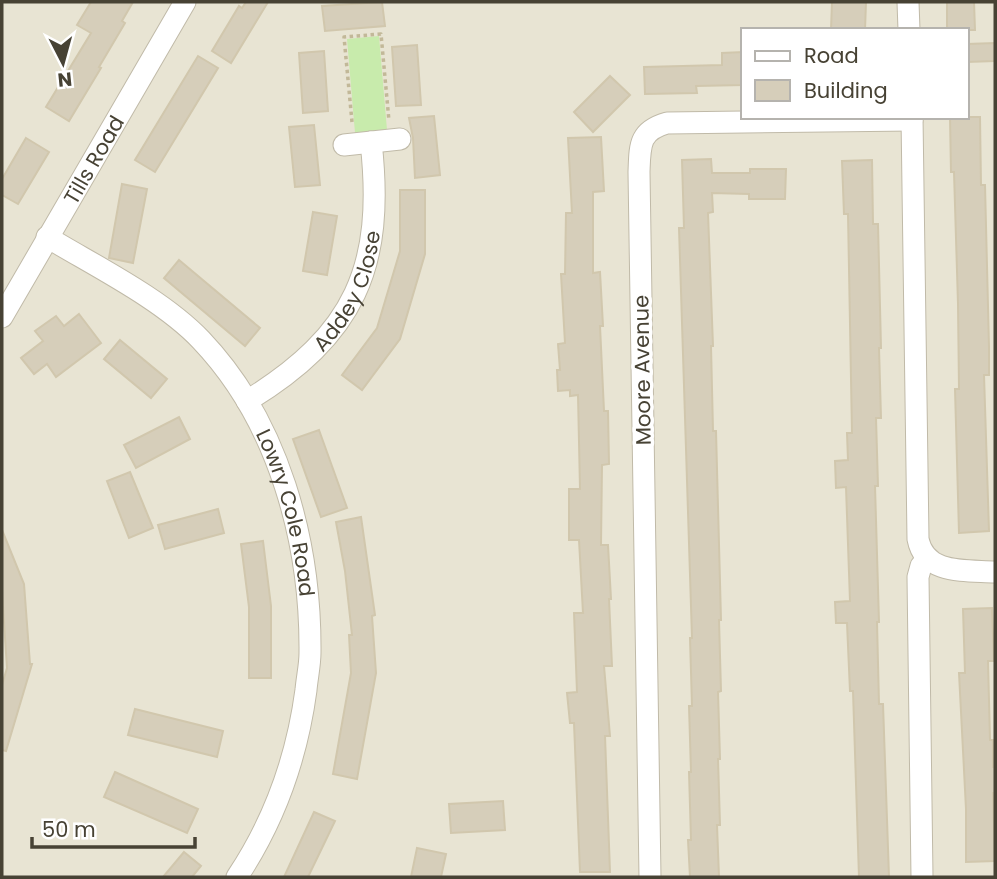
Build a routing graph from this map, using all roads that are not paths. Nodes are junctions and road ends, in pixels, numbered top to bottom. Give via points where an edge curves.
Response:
1 (185, 2) edge
2 (908, 2) edge
3 (909, 28) edge
4 (912, 119) edge
5 (372, 142) road end
6 (47, 237) junction
7 (2, 317) edge
8 (247, 401) junction
9 (927, 560) junction
10 (995, 572) edge
11 (237, 877) edge
12 (650, 877) edge
13 (922, 877) edge

1 - 6 street, Tills Road
2 - 3 street
4 - 9 street, Moore Avenue via 918,539
4 - 12 street, Moore Avenue via 667,123 652,127 644,136 639,172
5 - 8 street, Addey Close via 372,235 356,295 306,358
6 - 7 street, Tills Road
6 - 8 street, Lowry Cole Road via 155,303 199,338
8 - 11 street, Lowry Cole Road via 282,477 297,530 310,655 301,723 286,781 265,832
9 - 10 street via 940,567
9 - 13 street via 918,577

